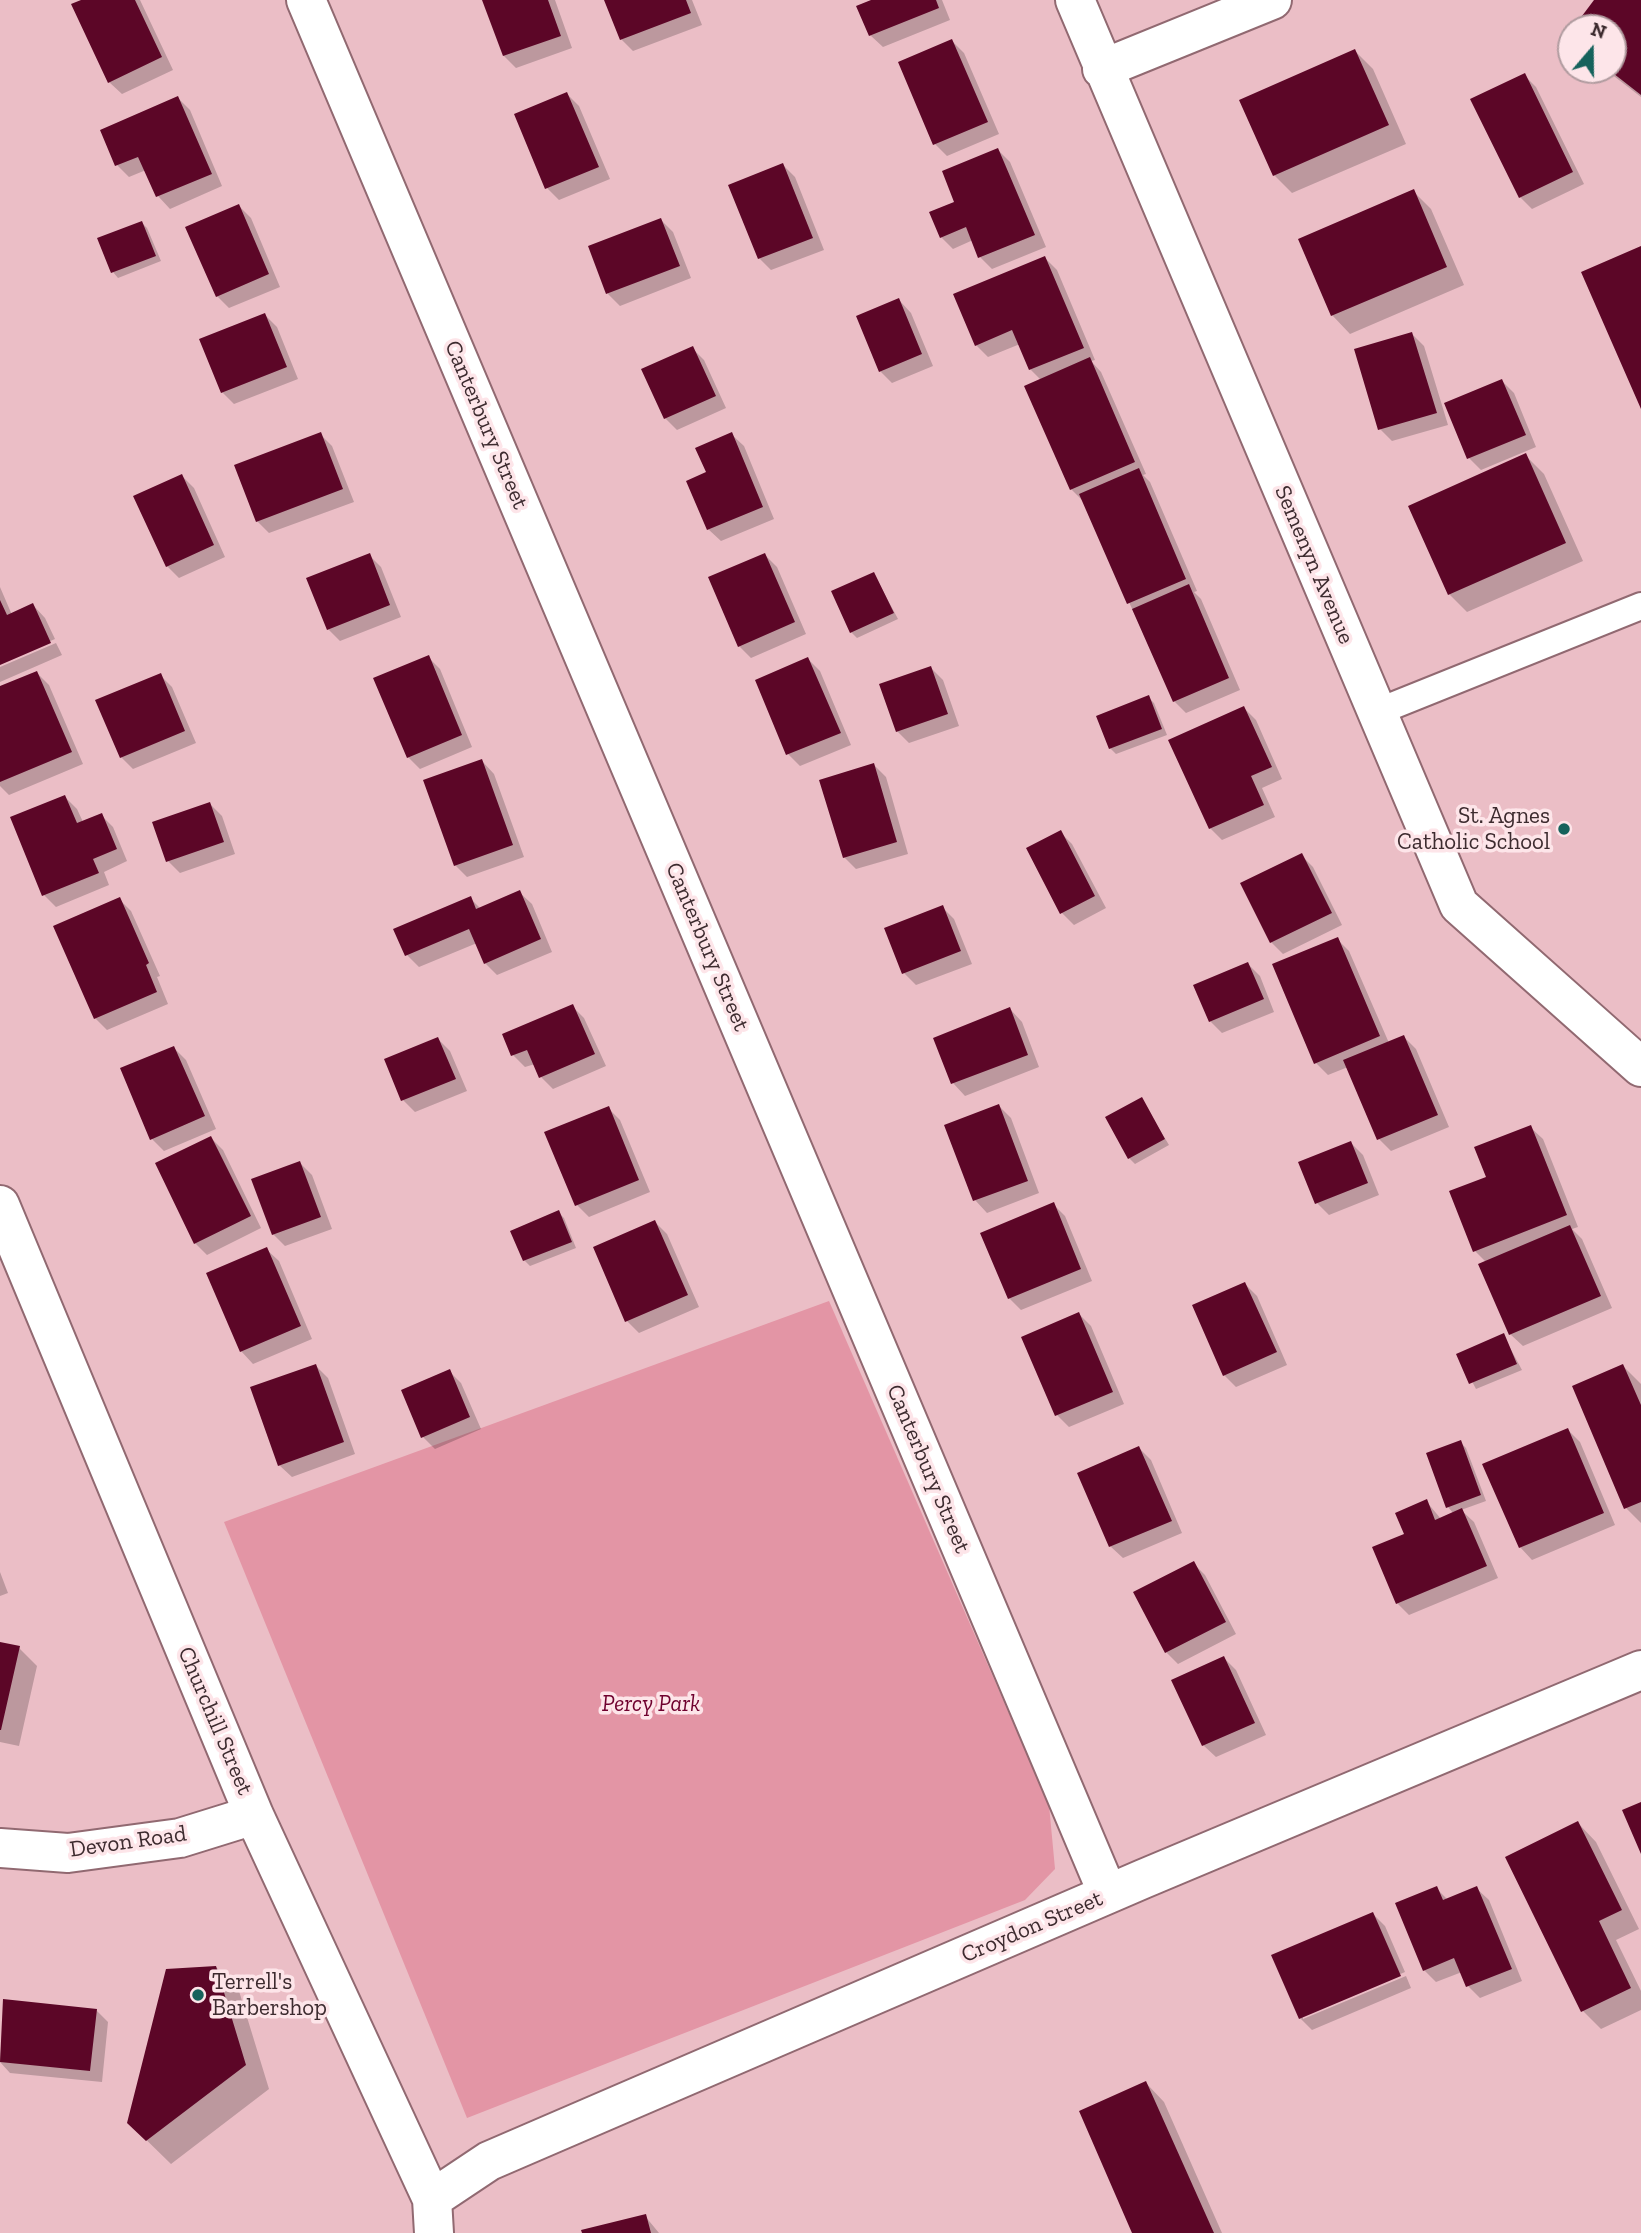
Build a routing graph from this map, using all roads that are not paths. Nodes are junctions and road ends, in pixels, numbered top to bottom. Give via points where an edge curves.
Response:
1 (306, 0) edge
2 (1075, 0) edge
3 (1272, 0) edge
4 (1102, 69) junction
5 (1641, 606) edge
6 (1377, 712) junction
7 (1641, 1067) edge
8 (0, 1205) edge
9 (1641, 1670) edge
10 (254, 1815) junction
11 (0, 1848) edge
12 (1108, 1894) junction
13 (433, 2216) edge

1 - 12 street, Canterbury Street
2 - 4 street, Semenyn Avenue
3 - 4 street
4 - 6 street, Semenyn Avenue
5 - 6 lane
6 - 7 street, Semenyn Avenue via 1459,905
8 - 10 street, Churchill Street
9 - 12 street, Croydon Street
10 - 11 street, Devon Road via 180,1838 80,1851
10 - 13 street, Churchill Street
12 - 13 street, Croydon Street via 489,2161

